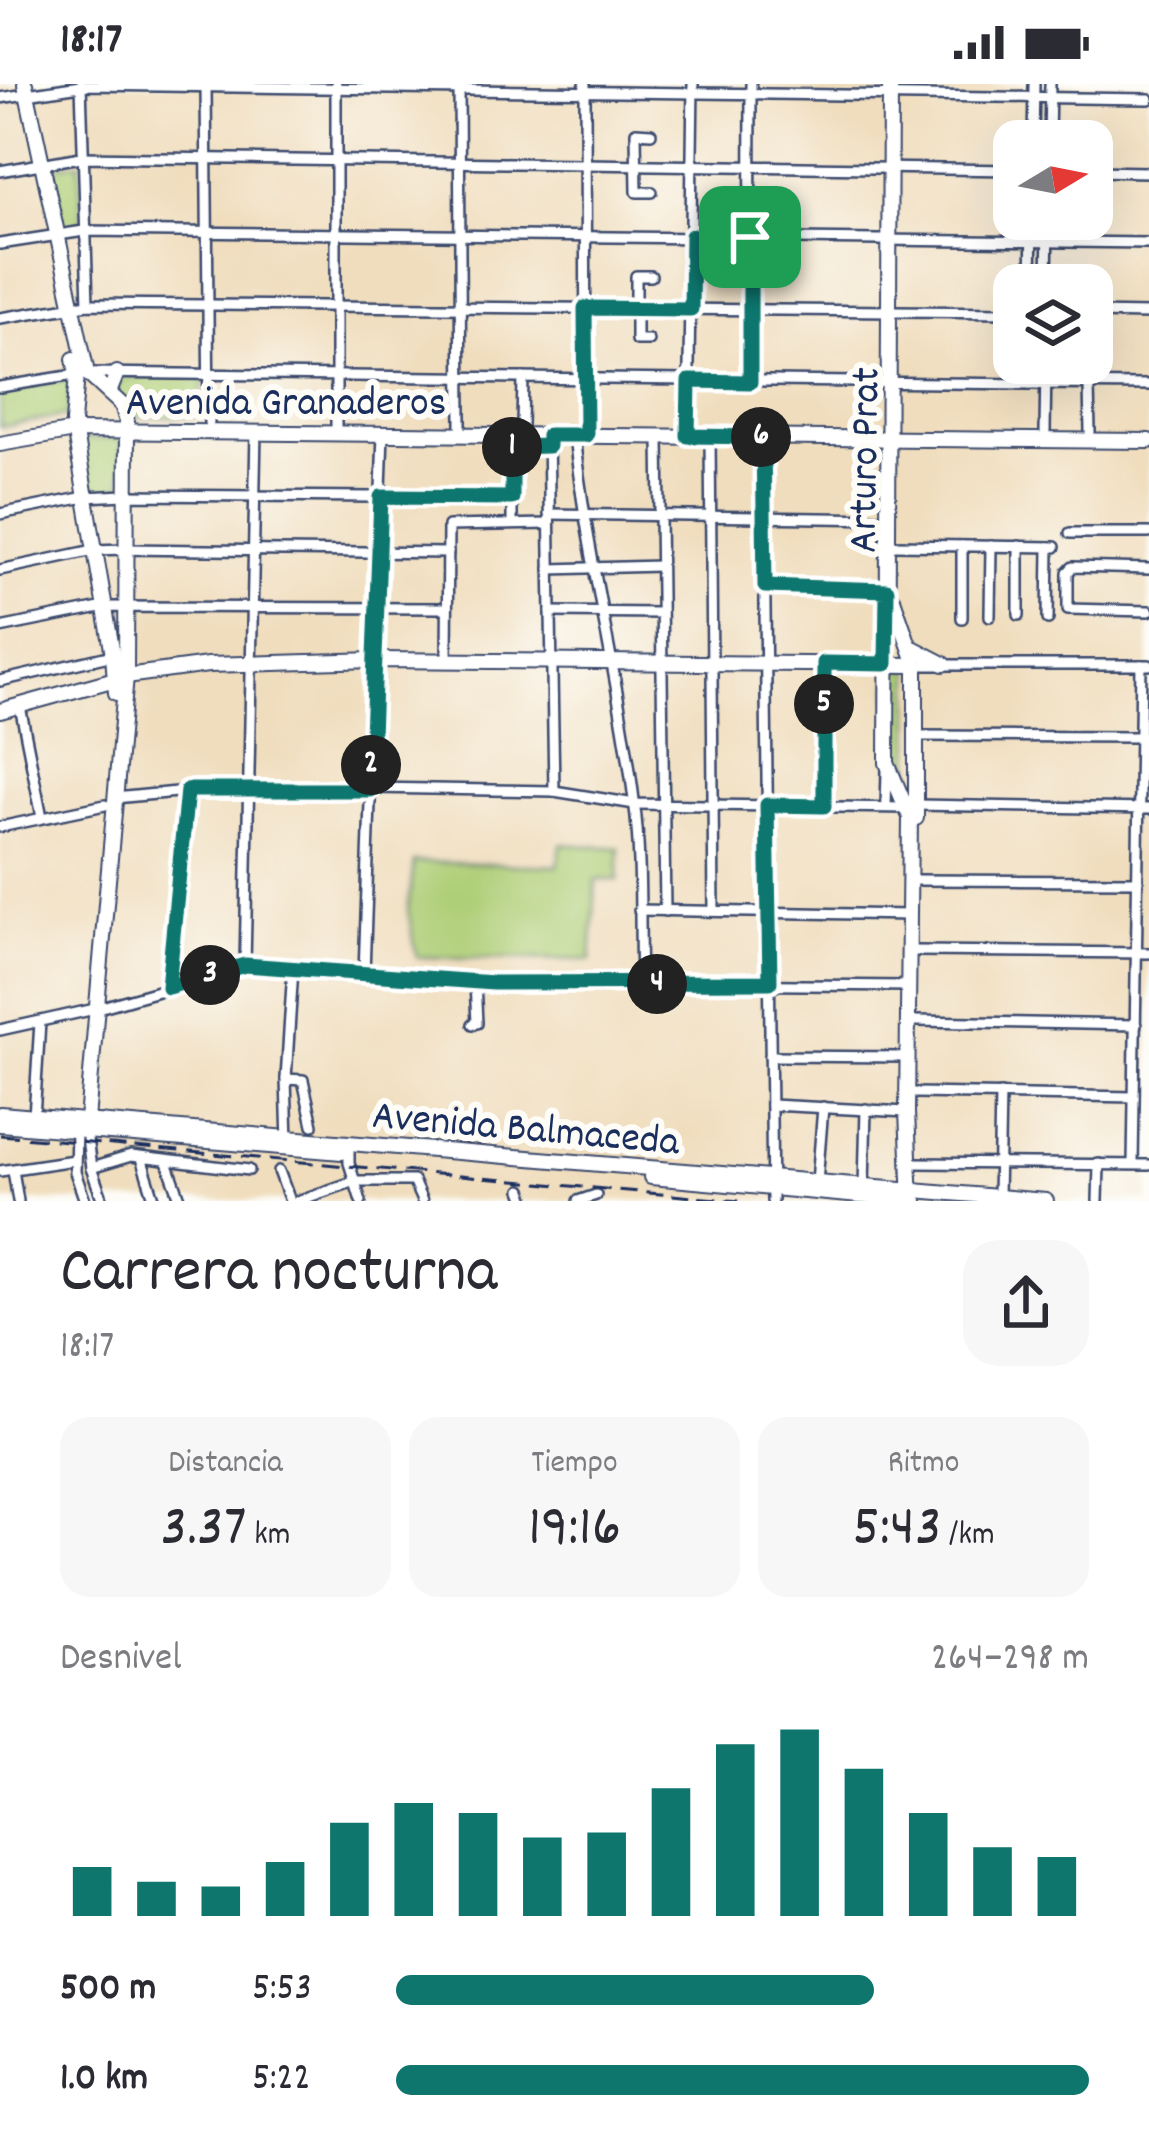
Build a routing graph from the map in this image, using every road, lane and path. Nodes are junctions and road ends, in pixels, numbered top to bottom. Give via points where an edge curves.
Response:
1 (1034, 84) edge
2 (1049, 84) edge
3 (81, 85) edge
4 (206, 85) edge
5 (336, 86) edge
6 (459, 86) edge
7 (585, 87) edge
8 (693, 88) edge
9 (751, 88) edge
10 (22, 89) edge
11 (893, 89) edge
12 (1034, 97) junction
13 (1049, 97) junction
14 (0, 98) edge
15 (1149, 99) edge
16 (1034, 120) edge
17 (1049, 120) edge
18 (651, 133) dead end
19 (81, 157) junction
20 (207, 158) junction
21 (336, 160) junction
22 (459, 162) junction
23 (37, 164) junction
24 (585, 164) junction
25 (636, 164) junction
26 (693, 165) junction
27 (750, 166) junction
28 (893, 168) junction
29 (0, 170) edge
30 (993, 170) edge
31 (1113, 171) edge
32 (1149, 172) edge
33 (652, 192) dead end
34 (84, 231) junction
35 (207, 232) junction
36 (336, 233) junction
37 (460, 234) junction
38 (585, 235) junction
39 (52, 236) junction
40 (692, 236) junction
41 (750, 237) junction
42 (892, 239) junction
43 (1032, 241) junction
44 (1047, 241) junction
45 (1149, 243) edge
46 (0, 244) edge
47 (1031, 264) edge
48 (1047, 264) edge
49 (651, 276) dead end
50 (88, 304) junction
51 (208, 304) junction
52 (67, 306) junction
53 (336, 306) junction
54 (460, 307) junction
55 (585, 308) junction
56 (637, 308) junction
57 (691, 309) junction
58 (750, 309) junction
59 (892, 310) junction
60 (993, 312) edge
61 (1113, 313) edge
62 (1149, 314) edge
63 (0, 318) edge
64 (648, 340) dead end
65 (82, 373) junction
66 (117, 373) junction
67 (209, 373) junction
68 (336, 378) junction
69 (460, 378) junction
70 (523, 378) junction
71 (587, 380) junction
72 (689, 381) junction
73 (750, 382) junction
74 (892, 383) junction
75 (993, 384) edge
76 (1046, 384) joint
77 (1089, 385) junction
78 (1149, 386) edge
79 (0, 387) edge
80 (109, 393) junction
81 (74, 400) junction
82 (209, 423) junction
83 (460, 425) junction
84 (523, 426) junction
85 (73, 427) junction
86 (127, 427) junction
87 (336, 428) junction
88 (256, 431) junction
89 (582, 432) junction
90 (688, 432) junction
91 (1045, 432) junction
92 (1090, 432) junction
93 (383, 433) junction
94 (0, 434) edge
95 (892, 435) junction
96 (658, 436) junction
97 (710, 437) junction
98 (763, 437) junction
99 (1149, 437) edge
100 (548, 440) junction
101 (0, 444) edge
102 (125, 495) junction
103 (254, 496) junction
104 (86, 497) junction
105 (381, 497) junction
106 (512, 498) junction
107 (0, 514) edge
108 (583, 515) junction
109 (659, 516) junction
110 (710, 517) junction
111 (764, 518) junction
112 (549, 519) junction
113 (888, 519) junction
114 (512, 524) junction
115 (1070, 533) dead end
116 (1149, 533) edge
117 (893, 545) junction
118 (962, 546) junction
119 (991, 546) junction
120 (1019, 546) junction
121 (124, 549) junction
122 (94, 550) junction
123 (252, 551) junction
124 (379, 553) junction
125 (448, 553) junction
126 (660, 566) junction
127 (592, 568) junction
128 (550, 569) junction
129 (1149, 569) edge
130 (0, 570) edge
131 (765, 586) junction
132 (887, 590) junction
133 (105, 607) junction
134 (124, 607) junction
135 (250, 608) junction
136 (377, 608) junction
137 (447, 608) junction
138 (1149, 611) edge
139 (551, 612) junction
140 (602, 612) junction
141 (661, 613) junction
142 (1019, 615) dead end
143 (990, 616) dead end
144 (962, 618) dead end
145 (1048, 619) dead end
146 (0, 628) edge
147 (910, 646) junction
148 (113, 655) junction
149 (375, 661) junction
150 (447, 661) junction
151 (552, 662) junction
152 (613, 662) junction
153 (662, 662) junction
154 (712, 662) junction
155 (249, 663) junction
156 (766, 663) junction
157 (824, 663) junction
158 (886, 664) junction
159 (944, 664) junction
160 (916, 665) junction
161 (1145, 665) edge
162 (52, 669) junction
163 (121, 678) junction
164 (0, 681) edge
165 (58, 696) junction
166 (20, 706) junction
167 (0, 711) edge
168 (917, 736) junction
169 (1140, 737) junction
170 (887, 763) junction
171 (248, 789) junction
172 (187, 790) junction
173 (370, 790) junction
174 (554, 791) junction
175 (110, 801) junction
176 (635, 804) junction
177 (664, 804) junction
178 (711, 805) junction
179 (767, 805) junction
180 (824, 806) junction
181 (886, 807) junction
182 (912, 807) junction
183 (1144, 809) edge
184 (42, 817) junction
185 (0, 826) edge
186 (916, 880) junction
187 (1138, 881) junction
188 (639, 910) junction
189 (665, 911) junction
190 (714, 911) junction
191 (769, 912) junction
192 (909, 915) junction
193 (915, 950) junction
194 (1143, 952) edge
195 (245, 965) junction
196 (293, 968) junction
197 (364, 973) junction
198 (770, 982) junction
199 (641, 984) junction
200 (909, 986) junction
201 (168, 987) junction
202 (91, 1010) junction
203 (915, 1021) junction
204 (40, 1022) junction
205 (1136, 1025) junction
206 (0, 1030) edge
207 (770, 1055) junction
208 (908, 1057) junction
209 (286, 1078) junction
210 (915, 1093) junction
211 (1000, 1094) junction
212 (1135, 1097) junction
213 (771, 1105) junction
214 (823, 1107) junction
215 (866, 1109) junction
216 (907, 1112) junction
217 (0, 1114) edge
218 (34, 1117) junction
219 (0, 1124) edge
220 (81, 1125) junction
221 (313, 1125) dead end
222 (288, 1141) junction
223 (348, 1148) junction
224 (141, 1158) junction
225 (74, 1160) junction
226 (167, 1162) junction
227 (916, 1163) junction
228 (998, 1164) junction
229 (1099, 1164) junction
230 (1133, 1164) junction
231 (1149, 1165) edge
232 (91, 1168) junction
233 (249, 1170) dead end
234 (8, 1171) edge
235 (279, 1172) dead end
236 (355, 1181) junction
237 (817, 1182) junction
238 (864, 1186) junction
239 (772, 1189) edge
240 (914, 1198) edge
241 (998, 1198) edge
242 (85, 1199) edge
243 (17, 1201) edge
244 (71, 1201) edge
245 (103, 1201) edge
246 (155, 1201) edge
247 (181, 1201) edge
248 (294, 1201) edge
249 (361, 1201) edge
250 (422, 1201) edge
251 (1046, 1201) edge
252 (1098, 1201) edge

1 - 12 street
2 - 13 street
3 - 4 street
3 - 10 street
3 - 19 street
4 - 5 street
4 - 20 street
5 - 6 street
5 - 21 street
6 - 7 street
6 - 22 street
7 - 8 street
7 - 24 street
8 - 9 street
8 - 26 street
9 - 11 street
9 - 27 street
10 - 14 street
10 - 23 main road
11 - 12 street
11 - 28 main road, Arturo Prat
12 - 13 street
12 - 16 street
13 - 15 street
13 - 17 street
18 - 25 street via 636,133
19 - 20 street
19 - 23 street
19 - 34 street
20 - 21 street
20 - 35 street
21 - 22 street
21 - 36 street
22 - 24 street
22 - 37 street
23 - 29 street
23 - 39 main road
24 - 25 street
24 - 38 street
25 - 26 street
25 - 33 street via 637,193
26 - 27 street
26 - 40 street
27 - 28 street
27 - 41 street
28 - 30 street
28 - 42 main road, Arturo Prat
31 - 32 street
34 - 35 street
34 - 39 street
34 - 50 street
35 - 36 street
35 - 51 street
36 - 37 street
36 - 53 street
37 - 38 street
37 - 54 street
38 - 40 street
38 - 55 street
39 - 46 street
39 - 52 main road
40 - 41 street
40 - 57 street
41 - 42 street
41 - 58 street
42 - 43 street
42 - 59 main road, Arturo Prat
43 - 44 street
43 - 47 street
44 - 45 street
44 - 48 street
49 - 56 street via 637,276
50 - 51 street
50 - 52 street
51 - 53 street
51 - 67 street
52 - 63 street
52 - 65 main road
53 - 54 street
53 - 68 street
54 - 55 street
54 - 69 street
55 - 56 street
55 - 71 street
56 - 57 street
56 - 64 street via 636,340
57 - 58 street
57 - 72 street
58 - 59 street
58 - 73 street
59 - 60 street
59 - 74 main road, Arturo Prat
61 - 62 street
65 - 66 street
65 - 79 street
65 - 80 main road
65 - 81 main road
66 - 67 street
66 - 80 main road
67 - 68 street
67 - 82 street
68 - 69 street
68 - 87 street
69 - 70 street
69 - 83 street
70 - 71 street
70 - 84 street
71 - 72 street
71 - 89 street
72 - 73 street
72 - 90 street
73 - 74 street
74 - 75 street
74 - 95 main road, Arturo Prat
76 - 77 street
76 - 91 street
77 - 78 street
77 - 92 street
80 - 81 main road
80 - 86 main road
81 - 85 main road
82 - 86 main road, Avenida Granaderos
82 - 87 main road, Avenida Granaderos
83 - 84 main road, Avenida Granaderos
83 - 87 main road, Avenida Granaderos
84 - 89 main road, Avenida Granaderos
85 - 86 main road, Avenida Granaderos
85 - 94 main road, Avenida Granaderos
85 - 101 main road, Avenida Granaderos
85 - 104 main road
86 - 88 main road, Avenida Granaderos
86 - 102 main road
87 - 88 main road, Avenida Granaderos
87 - 93 main road, Avenida Granaderos
88 - 103 street
89 - 90 main road, Avenida Granaderos
89 - 96 main road, Avenida Granaderos
89 - 100 main road, Avenida Granaderos
89 - 108 street
90 - 95 main road, Avenida Granaderos
90 - 96 main road, Avenida Granaderos
90 - 97 main road, Avenida Granaderos
91 - 92 main road, Avenida Granaderos
91 - 95 main road, Avenida Granaderos
92 - 99 main road, Avenida Granaderos
93 - 100 main road, Avenida Granaderos
93 - 105 street
95 - 98 main road, Avenida Granaderos
95 - 99 main road, Avenida Granaderos
95 - 113 main road, Arturo Prat
95 - 117 main road, Arturo Prat
96 - 109 street
97 - 98 main road, Avenida Granaderos
97 - 110 street
98 - 111 street
100 - 106 street via 512,447
100 - 112 street
102 - 103 street
102 - 104 street
102 - 121 main road
103 - 105 street
103 - 123 street
104 - 107 street
104 - 122 main road
105 - 106 street
105 - 124 street
106 - 114 street
108 - 109 street
108 - 112 street
108 - 127 street
109 - 110 street
109 - 126 street
110 - 111 street
110 - 154 street
111 - 113 street
111 - 131 street
112 - 114 street
112 - 128 street
113 - 132 main road, Arturo Prat
114 - 125 street via 448,526
115 - 116 street
117 - 118 street
117 - 147 main road, Arturo Prat via 895,612
118 - 119 street
118 - 144 street
119 - 120 street
119 - 143 street
120 - 142 street
120 - 145 street via 1052,547
121 - 122 street
121 - 123 street
121 - 134 main road
122 - 130 street
122 - 133 main road
123 - 124 street
123 - 135 street
124 - 125 street
124 - 136 street
125 - 137 street
126 - 127 street
126 - 141 street
127 - 128 street
127 - 140 street
128 - 139 street
129 - 138 street via 1068,572 1068,610
131 - 132 street
131 - 156 street
132 - 158 main road, Arturo Prat
133 - 134 street
133 - 146 street
133 - 148 main road
134 - 135 street
134 - 163 main road
135 - 136 street
135 - 155 street
136 - 137 street
136 - 149 street
137 - 150 street
139 - 140 street
139 - 151 street
140 - 141 street
140 - 152 street
141 - 153 street
147 - 159 main road
147 - 160 main road, Arturo Prat
148 - 162 street
148 - 163 main road
149 - 150 main road
149 - 155 main road
149 - 173 street
150 - 151 main road
151 - 152 main road
151 - 174 street
152 - 153 main road
152 - 176 street
153 - 154 main road
153 - 177 street
154 - 156 main road
154 - 178 street
155 - 163 main road
155 - 171 street
156 - 157 main road
156 - 179 street
157 - 158 main road
157 - 180 street
158 - 160 main road
158 - 170 main road, Arturo Prat
159 - 160 street
159 - 161 street
160 - 168 main road, Arturo Prat
161 - 169 street
162 - 164 street
162 - 165 street
163 - 165 main road
163 - 175 main road
165 - 166 main road
166 - 167 main road
166 - 184 street
168 - 169 street
168 - 182 main road, Arturo Prat
169 - 183 street
170 - 181 street, Arturo Prat
170 - 182 main road, Arturo Prat
171 - 172 street
171 - 173 street
171 - 195 street
172 - 175 street
172 - 201 street
173 - 174 street
173 - 197 street
174 - 176 street
175 - 184 street
175 - 202 main road
176 - 177 street
176 - 188 street
177 - 178 street
177 - 189 street
178 - 179 street
178 - 190 street
179 - 180 street
179 - 191 street
180 - 181 street
181 - 182 street
182 - 183 street
182 - 186 main road, Arturo Prat
182 - 192 main road, Arturo Prat
183 - 187 street
184 - 185 street
186 - 187 street
186 - 193 main road, Arturo Prat
187 - 194 street
188 - 189 street
188 - 199 street
189 - 190 street
190 - 191 street
191 - 192 street
191 - 198 street
192 - 200 main road, Arturo Prat
193 - 194 street
193 - 203 main road, Arturo Prat
194 - 205 street
195 - 196 street
195 - 201 street
196 - 197 street
196 - 209 street
197 - 199 street
198 - 199 street
198 - 200 street
198 - 207 street
200 - 208 main road, Arturo Prat
201 - 202 street
202 - 204 street
202 - 220 main road
203 - 205 street
203 - 210 main road, Arturo Prat
204 - 206 street
204 - 218 street
205 - 212 street
207 - 208 street
207 - 213 street
208 - 216 main road, Arturo Prat
209 - 221 street via 303,1080
209 - 222 street
210 - 211 street
210 - 227 main road, Arturo Prat
211 - 212 street
211 - 228 street
212 - 230 street
213 - 214 street
213 - 239 street
214 - 215 street
214 - 237 street
215 - 216 street
215 - 238 street
216 - 240 main road, Arturo Prat
217 - 218 main road, Avenida Balmaceda
218 - 220 main road, Avenida Balmaceda
219 - 220 main road, Avenida Balmaceda
220 - 222 main road, Avenida Balmaceda
220 - 225 street
220 - 232 street
222 - 223 main road, Avenida Balmaceda
223 - 236 street
223 - 239 main road, Avenida Balmaceda
224 - 226 street
224 - 232 street
224 - 246 street
225 - 234 street
225 - 242 street
226 - 233 street
226 - 247 street
227 - 228 street
227 - 240 main road, Arturo Prat
228 - 229 street
228 - 241 street
229 - 230 street
229 - 252 street
230 - 231 street
232 - 245 street
234 - 243 street
235 - 248 street
236 - 248 street
236 - 249 street
236 - 250 street via 413,1181
237 - 238 main road, Avenida Balmaceda
237 - 239 main road, Avenida Balmaceda
238 - 240 main road, Avenida Balmaceda
239 - 240 main road, Avenida Balmaceda
240 - 241 main road, Avenida Balmaceda
241 - 251 main road, Avenida Balmaceda
242 - 244 street

